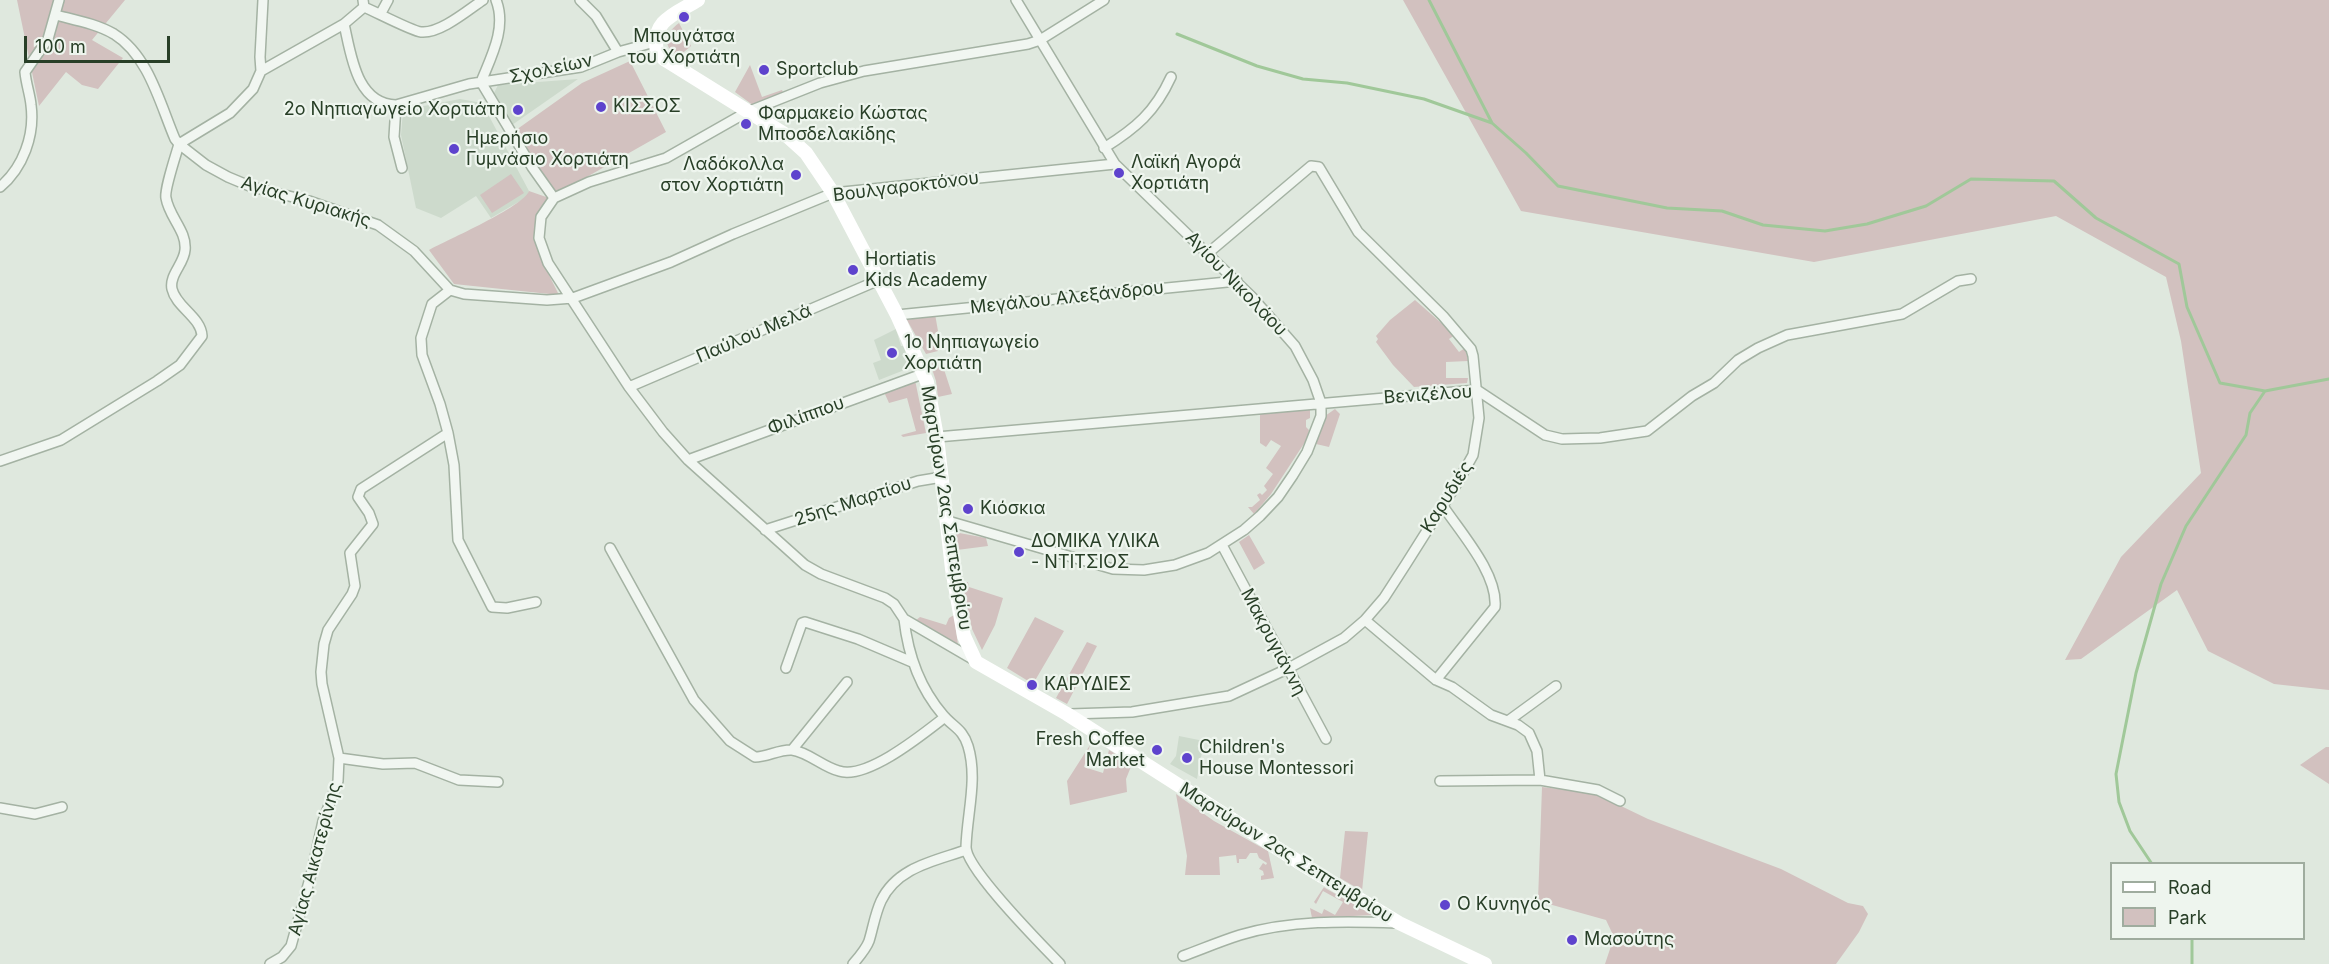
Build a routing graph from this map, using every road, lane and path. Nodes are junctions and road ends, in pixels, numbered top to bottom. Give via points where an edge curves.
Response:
1 (59, 0) edge
2 (263, 0) edge
3 (388, 0) edge
4 (483, 0) edge
5 (496, 0) edge
6 (580, 0) edge
7 (698, 0) edge
8 (1016, 0) edge
9 (1104, 0) edge
10 (363, 4) edge
11 (381, 13) junction
12 (56, 15) junction
13 (344, 24) junction
14 (1040, 40) junction
15 (655, 42) junction
16 (618, 52) junction
17 (261, 71) junction
18 (1171, 77) dead end
19 (481, 82) junction
20 (396, 105) junction
21 (747, 112) junction
22 (179, 144) junction
23 (1104, 148) junction
24 (1115, 164) junction
25 (402, 168) dead end
26 (0, 187) edge
27 (834, 193) junction
28 (554, 198) junction
29 (1207, 254) junction
30 (1971, 279) dead end
31 (879, 280) junction
32 (1237, 281) junction
33 (450, 290) junction
34 (573, 298) junction
35 (897, 315) junction
36 (925, 373) junction
37 (629, 387) junction
38 (1477, 390) junction
39 (1321, 404) junction
40 (448, 433) junction
41 (937, 437) junction
42 (688, 460) junction
43 (0, 461) edge
44 (942, 477) junction
45 (1443, 506) junction
46 (948, 521) junction
47 (765, 530) junction
48 (1222, 545) junction
49 (610, 548) dead end
50 (536, 602) dead end
51 (904, 619) junction
52 (1365, 620) junction
53 (912, 662) junction
54 (976, 662) junction
55 (786, 668) dead end
56 (1287, 669) junction
57 (1436, 680) junction
58 (847, 682) dead end
59 (1556, 686) dead end
60 (1067, 714) junction
61 (945, 717) junction
62 (1508, 721) junction
63 (1326, 739) dead end
64 (792, 750) junction
65 (339, 758) junction
66 (1540, 780) junction
67 (1440, 781) dead end
68 (498, 782) dead end
69 (1620, 801) dead end
70 (62, 807) dead end
71 (0, 808) edge
72 (966, 850) junction
73 (1399, 923) junction
74 (1183, 956) dead end
75 (270, 964) edge
76 (854, 964) edge
77 (1060, 964) edge
78 (1485, 964) edge

1 - 12 street
2 - 17 street
3 - 11 street
4 - 11 street via 455,20 421,32
5 - 19 street via 500,10 498,38
6 - 16 street via 596,16
7 - 15 street via 659,26
8 - 14 street, Αγίου Νικολάου
9 - 14 street
10 - 11 street
10 - 13 street
12 - 22 street, Αγίας Κυριακής via 113,34 125,43 158,94
12 - 26 street via 48,39 25,72 32,106 27,147 18,168
13 - 17 street
13 - 20 street via 357,78 380,102
14 - 21 street via 852,74
14 - 23 street, Αγίου Νικολάου
15 - 16 street, Σχολείων
15 - 21 street, Μαρτύρων 2ας Σεπτεμβρίου via 664,59
16 - 19 street, Σχολείων via 581,67
17 - 22 street via 253,89 230,113
18 - 23 street via 1162,97 1134,129
19 - 20 street, Σχολείων
19 - 28 street
20 - 25 street via 394,137
21 - 27 street, Μαρτύρων 2ας Σεπτεμβρίου via 786,135 806,153
21 - 28 street via 666,158 589,182
22 - 33 street, Αγίας Κυριακής via 206,165 252,187 309,201 378,225 414,251
22 - 43 street via 166,196 182,234 185,253 172,288 200,327 202,336 180,365 158,381 61,440
23 - 24 street, Αγίου Νικολάου
24 - 27 street, Βουλγαροκτόνου
24 - 29 street, Αγίου Νικολάου
27 - 31 street, Μαρτύρων 2ας Σεπτεμβρίου
27 - 34 street, Βουλγαροκτόνου via 671,262
28 - 34 street via 541,217 539,238 548,262
29 - 32 street, Αγίου Νικολάου
29 - 38 street, Καρυδιές via 1311,166 1319,167 1358,232 1471,349
30 - 38 street, Βενιζέλου via 1958,281 1902,314 1787,335 1758,348 1647,431 1600,438 1563,439 1545,435
31 - 35 street, Μαρτύρων 2ας Σεπτεμβρίου
31 - 37 street, Παύλου Μελά
32 - 35 street, Μεγάλου Αλεξάνδρου
32 - 39 street, Αγίου Νικολάου via 1295,346
33 - 34 street via 464,294
33 - 40 street via 432,304 421,338 422,355
34 - 37 street
35 - 36 street, Μαρτύρων 2ας Σεπτεμβρίου
36 - 41 street, Μαρτύρων 2ας Σεπτεμβρίου
36 - 42 street, Φιλίππου
37 - 42 street
38 - 39 street, Βενιζέλου
38 - 45 street, Καρυδιές via 1479,418 1473,455
39 - 41 street, Βενιζέλου
39 - 48 street via 1307,452 1278,497
40 - 50 street via 458,540 492,607
40 - 65 street, Αγίας Αικατερίνης via 359,493 373,524 350,553 355,586 328,630 321,672
41 - 44 street, Μαρτύρων 2ας Σεπτεμβρίου
42 - 47 street
44 - 46 street, Μαρτύρων 2ας Σεπτεμβρίου
44 - 47 street, 25ης Μαρτίου via 918,481
45 - 52 street, Καρυδιές via 1384,598
45 - 57 street via 1492,582 1496,598 1490,615
46 - 48 street via 1124,570 1175,565
46 - 54 street, Μαρτύρων 2ας Σεπτεμβρίου via 964,636
47 - 51 street via 805,565 885,598
48 - 56 street, Μακρυγιάννη
49 - 64 street via 694,700 730,741 755,757
51 - 53 street
51 - 54 street
52 - 56 street, Καρυδιές via 1344,638
52 - 57 street
53 - 55 street via 805,622
53 - 61 street via 927,693
54 - 60 street, Μαρτύρων 2ας Σεπτεμβρίου
56 - 60 street, Καρυδιές via 1229,696 1132,712
56 - 63 street, Μακρυγιάννη
57 - 62 street via 1491,715
58 - 64 street
59 - 62 street
60 - 73 street, Μαρτύρων 2ας Σεπτεμβρίου
61 - 64 street via 890,756 861,770 839,771
61 - 72 street via 961,730 973,777
62 - 66 street via 1529,733 1537,751
65 - 68 street via 383,765 415,763 459,780
65 - 75 street, Αγίας Αικατερίνης via 338,781 323,821 291,946
66 - 67 street
66 - 69 street via 1598,790
70 - 71 street via 35,814
72 - 76 street via 927,862 902,876 882,898 868,943
72 - 77 street via 998,898
73 - 74 street via 1310,923 1274,928 1241,935
73 - 78 street, Μαρτύρων 2ας Σεπτεμβρίου

